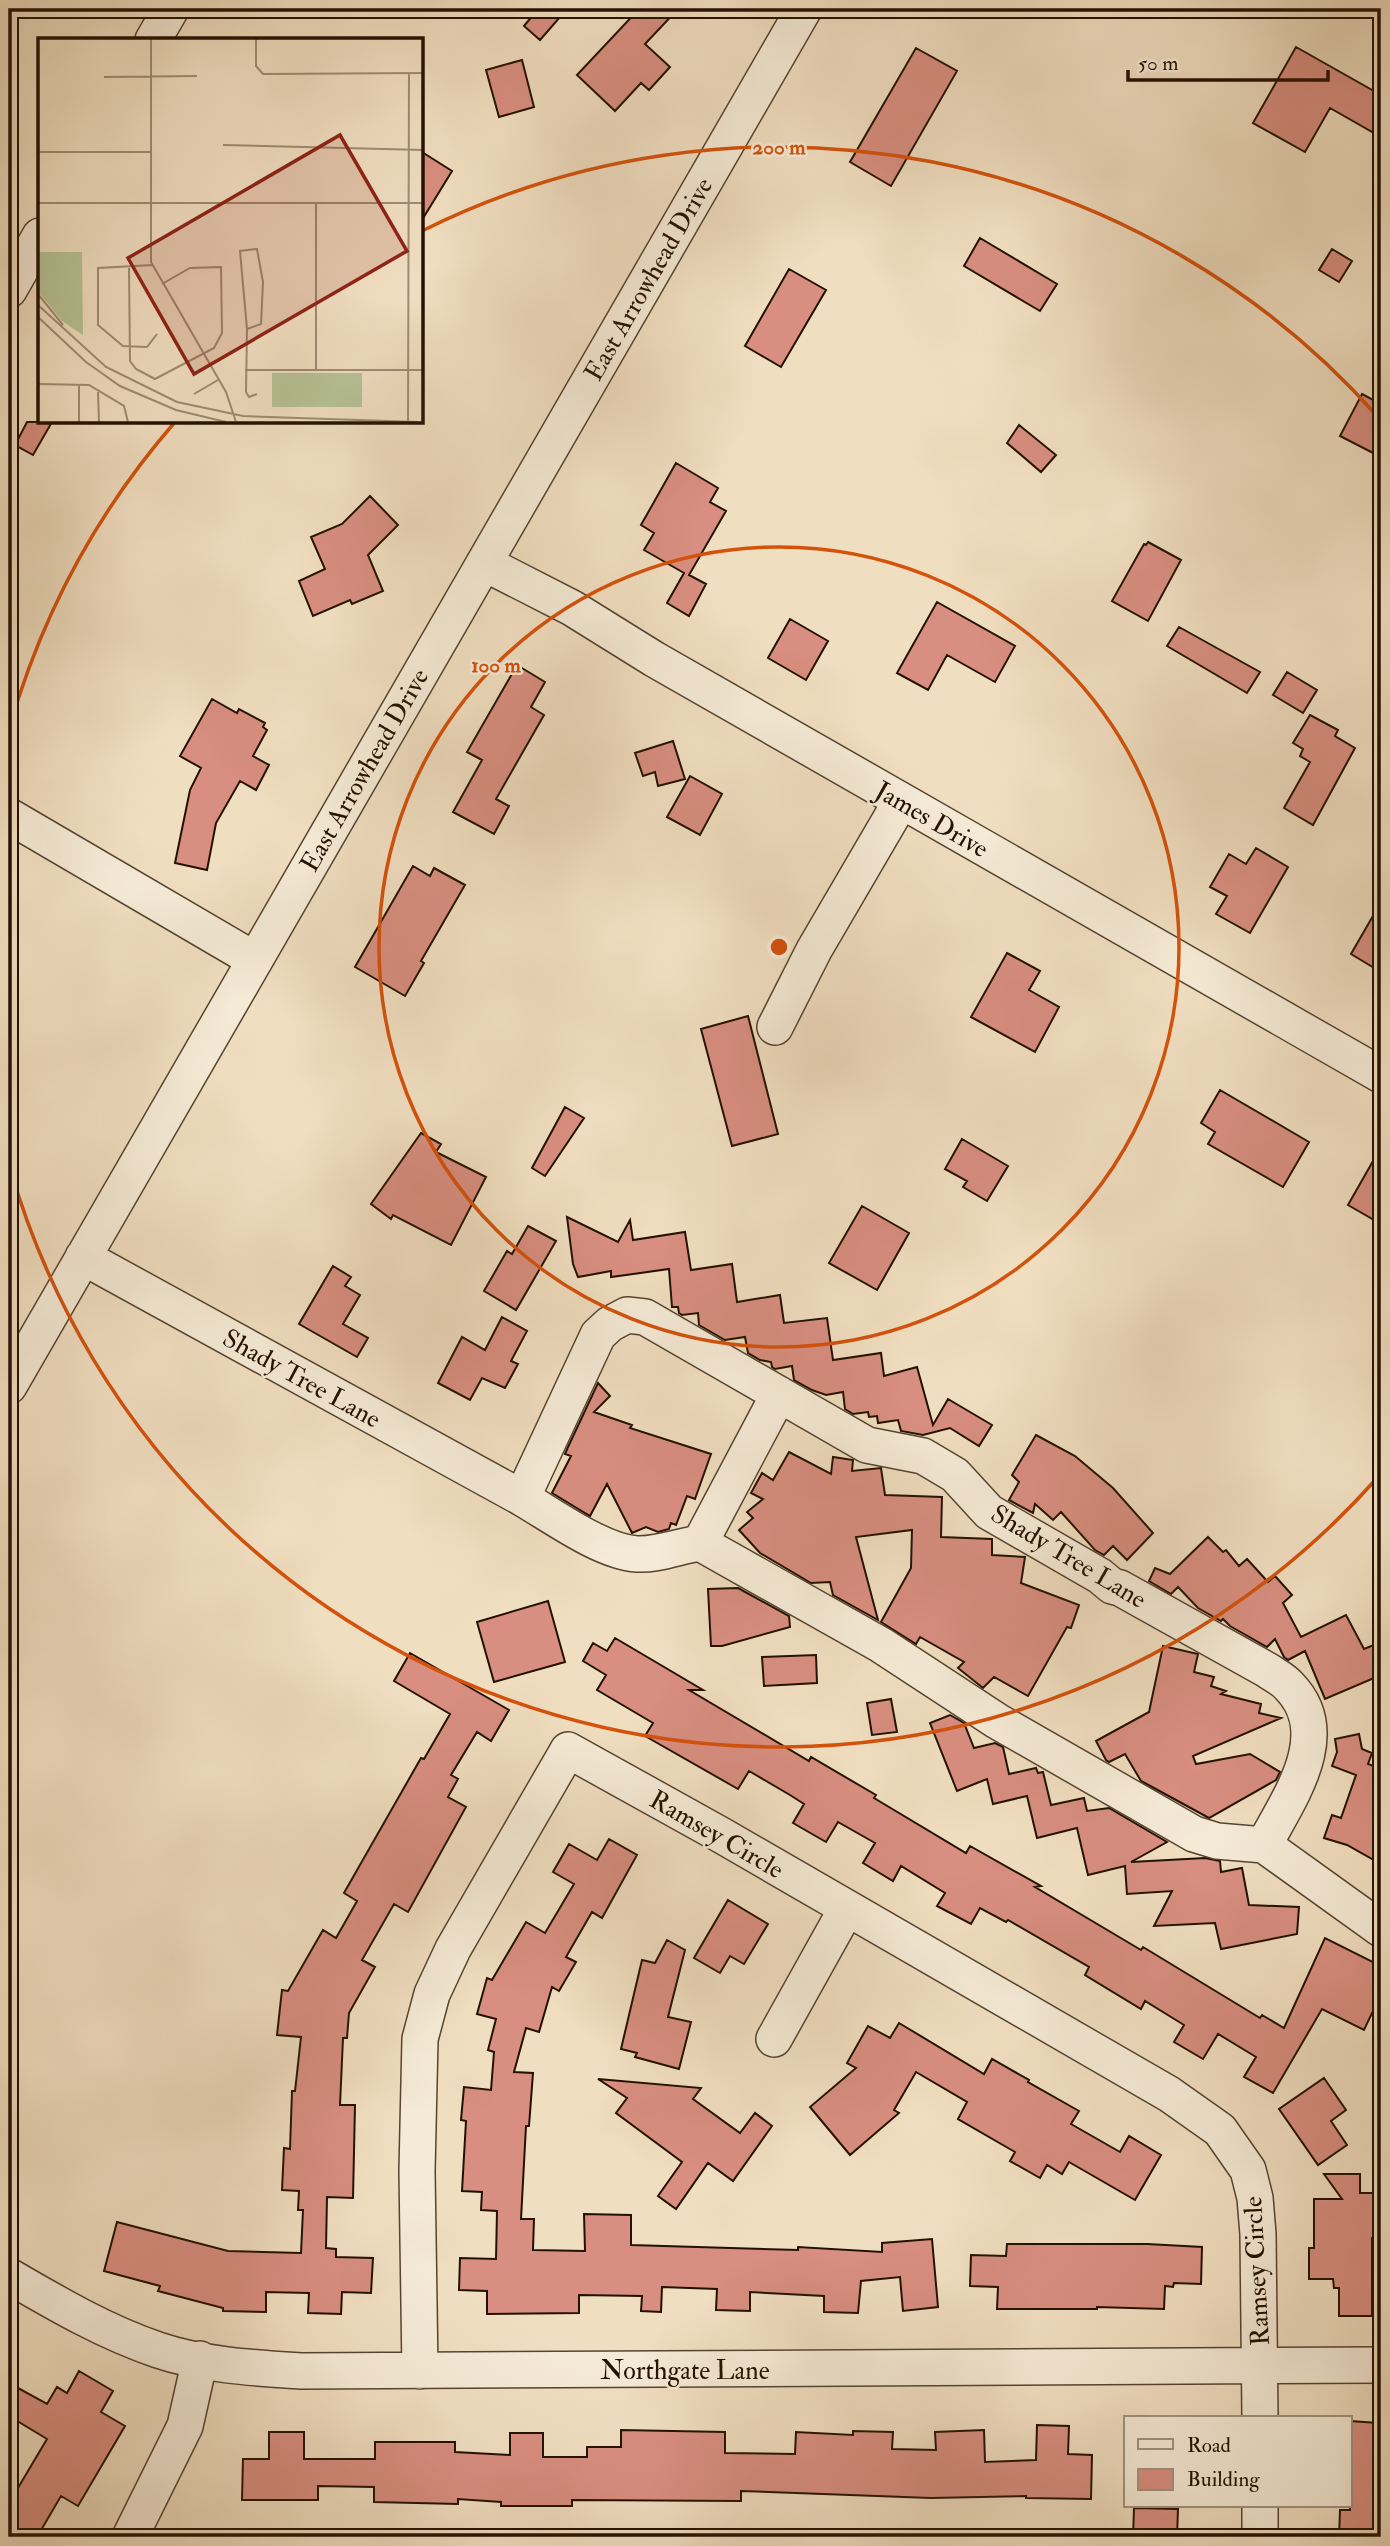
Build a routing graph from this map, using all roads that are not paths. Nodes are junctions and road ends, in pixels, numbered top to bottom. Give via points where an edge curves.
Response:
1 (171, 9) edge
2 (804, 9) edge
3 (154, 38) edge
4 (38, 239) edge
5 (9, 290) edge
6 (484, 563) junction
7 (901, 801) junction
8 (9, 816) edge
9 (255, 960) junction
10 (775, 1027) dead end
11 (1381, 1075) edge
12 (83, 1257) junction
13 (9, 1386) edge
14 (779, 1394) junction
15 (522, 1498) junction
16 (700, 1543) junction
17 (1264, 1844) junction
18 (847, 1908) junction
19 (1381, 1929) edge
20 (774, 2039) dead end
21 (9, 2276) edge
22 (200, 2359) junction
23 (1260, 2365) junction
24 (1381, 2365) edge
25 (420, 2371) junction
26 (1260, 2416) edge
27 (1260, 2508) edge
28 (130, 2537) edge
29 (1260, 2537) edge

1 - 3 street
2 - 6 street, East Arrowhead Drive
4 - 5 street
6 - 7 street, James Drive via 572,608
6 - 9 street, East Arrowhead Drive
7 - 10 street
7 - 11 street, James Drive
8 - 9 street
9 - 12 street, East Arrowhead Drive
12 - 13 street, East Arrowhead Drive
12 - 15 street, Shady Tree Lane
14 - 15 street, Shady Tree Lane via 645,1317 627,1315 598,1335
14 - 16 street
14 - 17 street, Shady Tree Lane via 867,1445 923,1456 955,1475 989,1512 1289,1685 1306,1710 1307,1760
15 - 16 street, Shady Tree Lane via 612,1550 663,1553
16 - 17 street via 881,1645 998,1721 1194,1834 1217,1841
17 - 19 street
18 - 20 street
18 - 23 street, Ramsey Circle via 1169,2094 1220,2130 1248,2170 1255,2198
18 - 25 street, Ramsey Circle via 568,1750 453,1949 432,1994 420,2039 416,2171
21 - 22 street, Northgate Lane via 90,2323 160,2351
22 - 25 street, Northgate Lane via 220,2365 301,2371
22 - 28 street via 185,2426
23 - 24 street, Northgate Lane
23 - 25 street, Northgate Lane
23 - 26 street, Ramsey Circle
27 - 29 street

